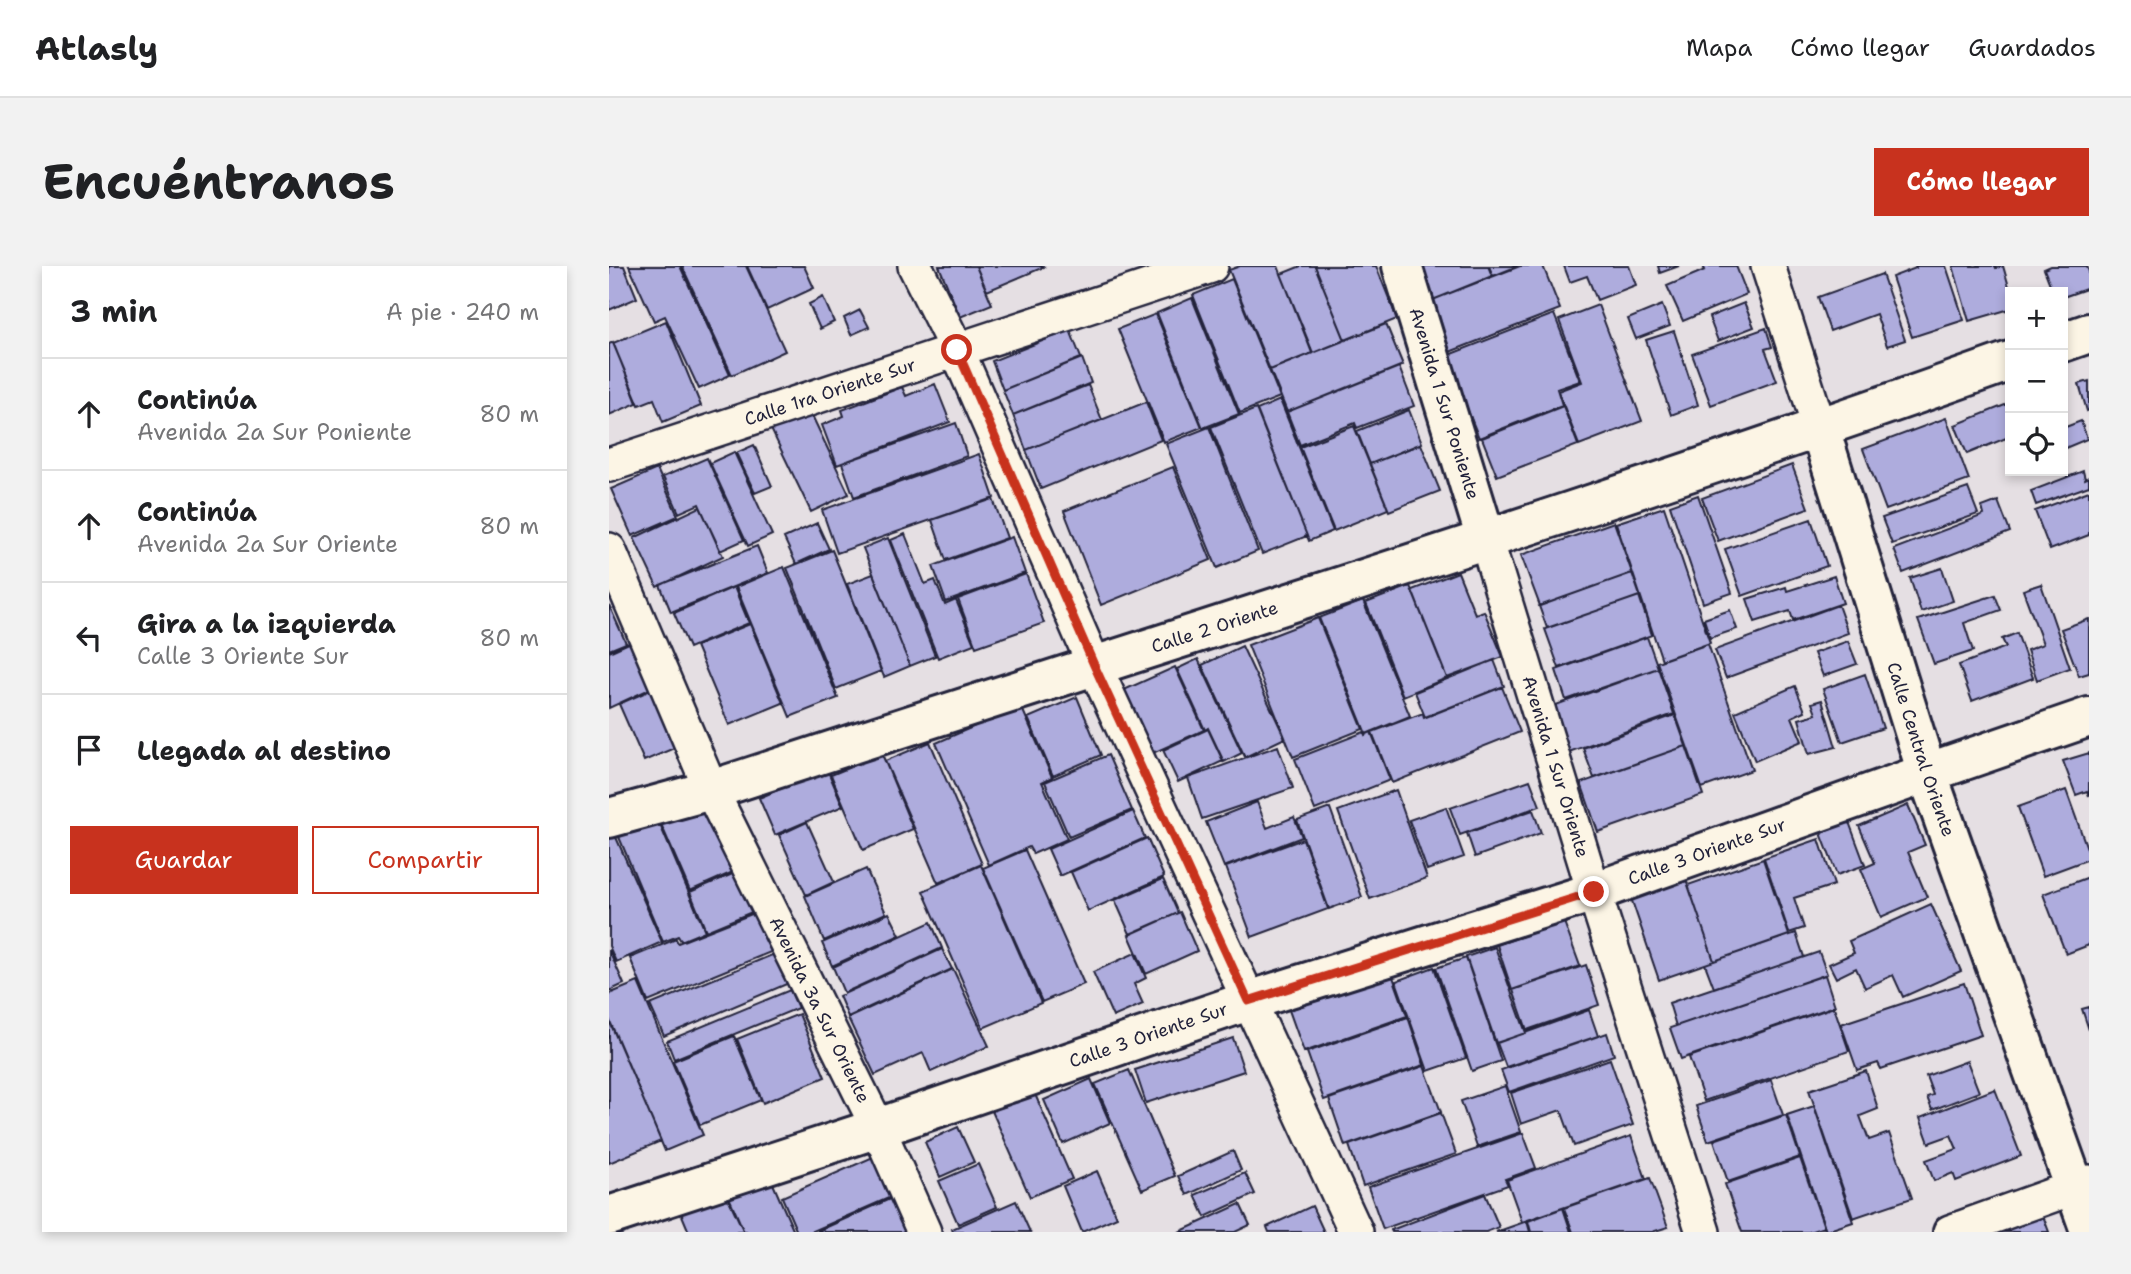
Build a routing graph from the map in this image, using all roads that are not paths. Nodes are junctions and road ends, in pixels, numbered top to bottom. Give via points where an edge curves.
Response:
1 (915, 266) edge
2 (1211, 266) edge
3 (1402, 266) edge
4 (1768, 266) edge
5 (2089, 333) edge
6 (2068, 340) edge
7 (957, 350) junction
8 (2005, 363) edge
9 (1820, 429) junction
10 (609, 465) edge
11 (1486, 539) junction
12 (609, 550) edge
13 (1094, 665) junction
14 (2089, 717) edge
15 (1927, 773) junction
16 (711, 790) junction
17 (609, 818) edge
18 (1594, 892) junction
19 (1248, 1001) junction
20 (878, 1128) junction
21 (2082, 1185) edge
22 (609, 1216) edge
23 (2089, 1228) edge
24 (924, 1232) edge
25 (1356, 1232) edge
26 (1703, 1232) edge
27 (1950, 1232) edge

1 - 7 street
2 - 7 street, Calle 1ra Oriente Sur
3 - 11 main road, Avenida 1 Sur Poniente
4 - 9 street, Calle Central Oriente
5 - 6 main road
7 - 10 street, Calle 1ra Oriente Sur
7 - 13 street
8 - 9 main road, Calle 2 Oriente
9 - 11 main road, Calle 2 Oriente
9 - 15 main road, Calle Central Oriente
11 - 13 main road, Calle 2 Oriente
11 - 18 street, Avenida 1 Sur Oriente
12 - 16 street, Avenida 3a Sur Oriente
13 - 16 main road, Calle 2 Oriente
13 - 19 street
14 - 15 main road, Calle 3 Oriente Sur
15 - 18 main road, Calle 3 Oriente Sur
15 - 21 main road, Calle Central Oriente
16 - 17 main road, Calle 2 Oriente
16 - 20 street, Avenida 3a Sur Oriente
18 - 19 main road, Calle 3 Oriente Sur
18 - 26 street, Avenida 1 Sur Oriente
19 - 20 main road, Calle 3 Oriente Sur
19 - 25 street
20 - 22 main road, Calle 3 Oriente Sur
20 - 24 street, Avenida 3a Sur Oriente
21 - 23 main road, Calle Central Oriente
21 - 27 street

